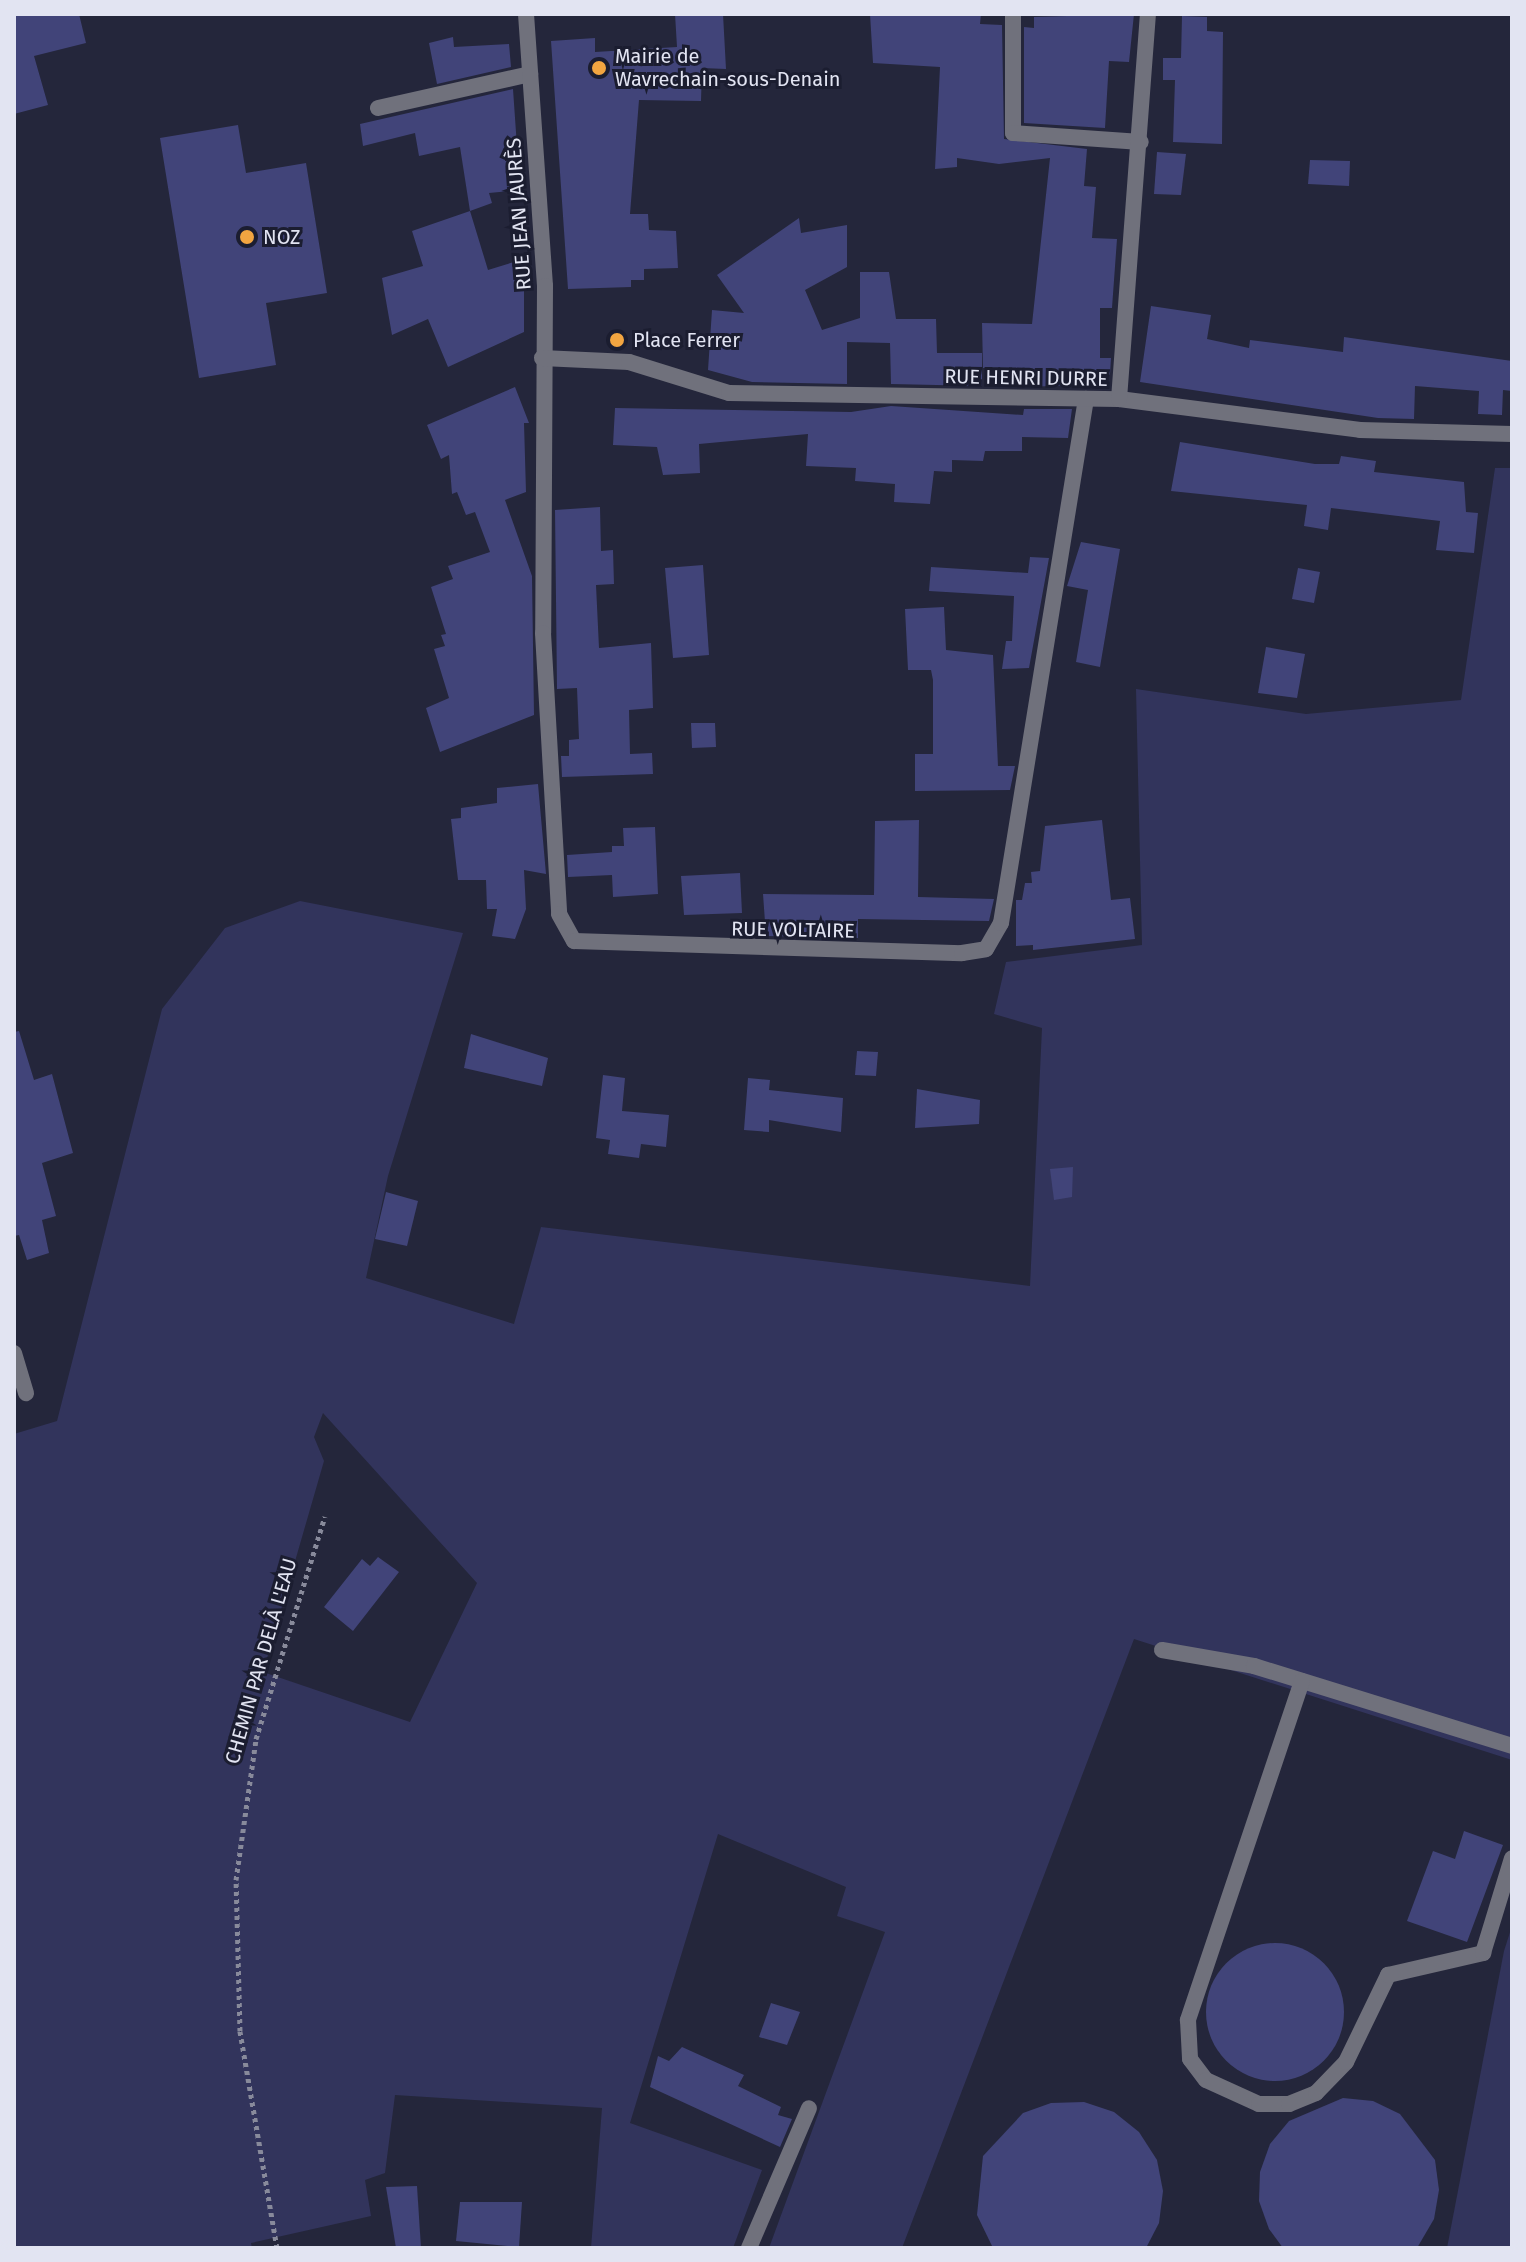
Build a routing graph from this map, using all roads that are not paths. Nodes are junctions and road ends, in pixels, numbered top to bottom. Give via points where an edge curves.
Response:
1 (526, 14) edge
2 (1013, 14) edge
3 (1148, 14) edge
4 (530, 74) junction
5 (378, 108) dead end
6 (1141, 142) junction
7 (542, 358) junction
8 (1086, 399) junction
9 (1119, 399) junction
10 (541, 411) joint
11 (1512, 434) edge
12 (14, 1353) edge
13 (26, 1393) dead end
14 (1162, 1650) dead end
15 (1302, 1681) junction
16 (1512, 1746) edge
17 (1512, 1858) edge
18 (809, 2108) dead end
19 (749, 2248) edge

1 - 4 street, RUE JEAN JAURÈS
2 - 6 street via 1013,133
3 - 6 street
4 - 5 street
4 - 7 street, RUE JEAN JAURÈS via 545,286
6 - 9 street
7 - 8 street, RUE HENRI DURRE via 629,362 704,389 746,394
7 - 10 street, RUE JEAN JAURÈS
8 - 9 street, RUE HENRI DURRE
8 - 10 street, RUE VOLTAIRE via 1001,923 992,942 962,953 592,946 574,941 559,914 543,619
9 - 11 street, RUE HENRI DURRE via 1360,430
12 - 13 street
14 - 15 street
15 - 16 street
15 - 17 street via 1188,2020 1190,2059 1206,2080 1238,2098 1274,2105 1316,2093 1346,2062 1388,1975 1483,1953
18 - 19 street

